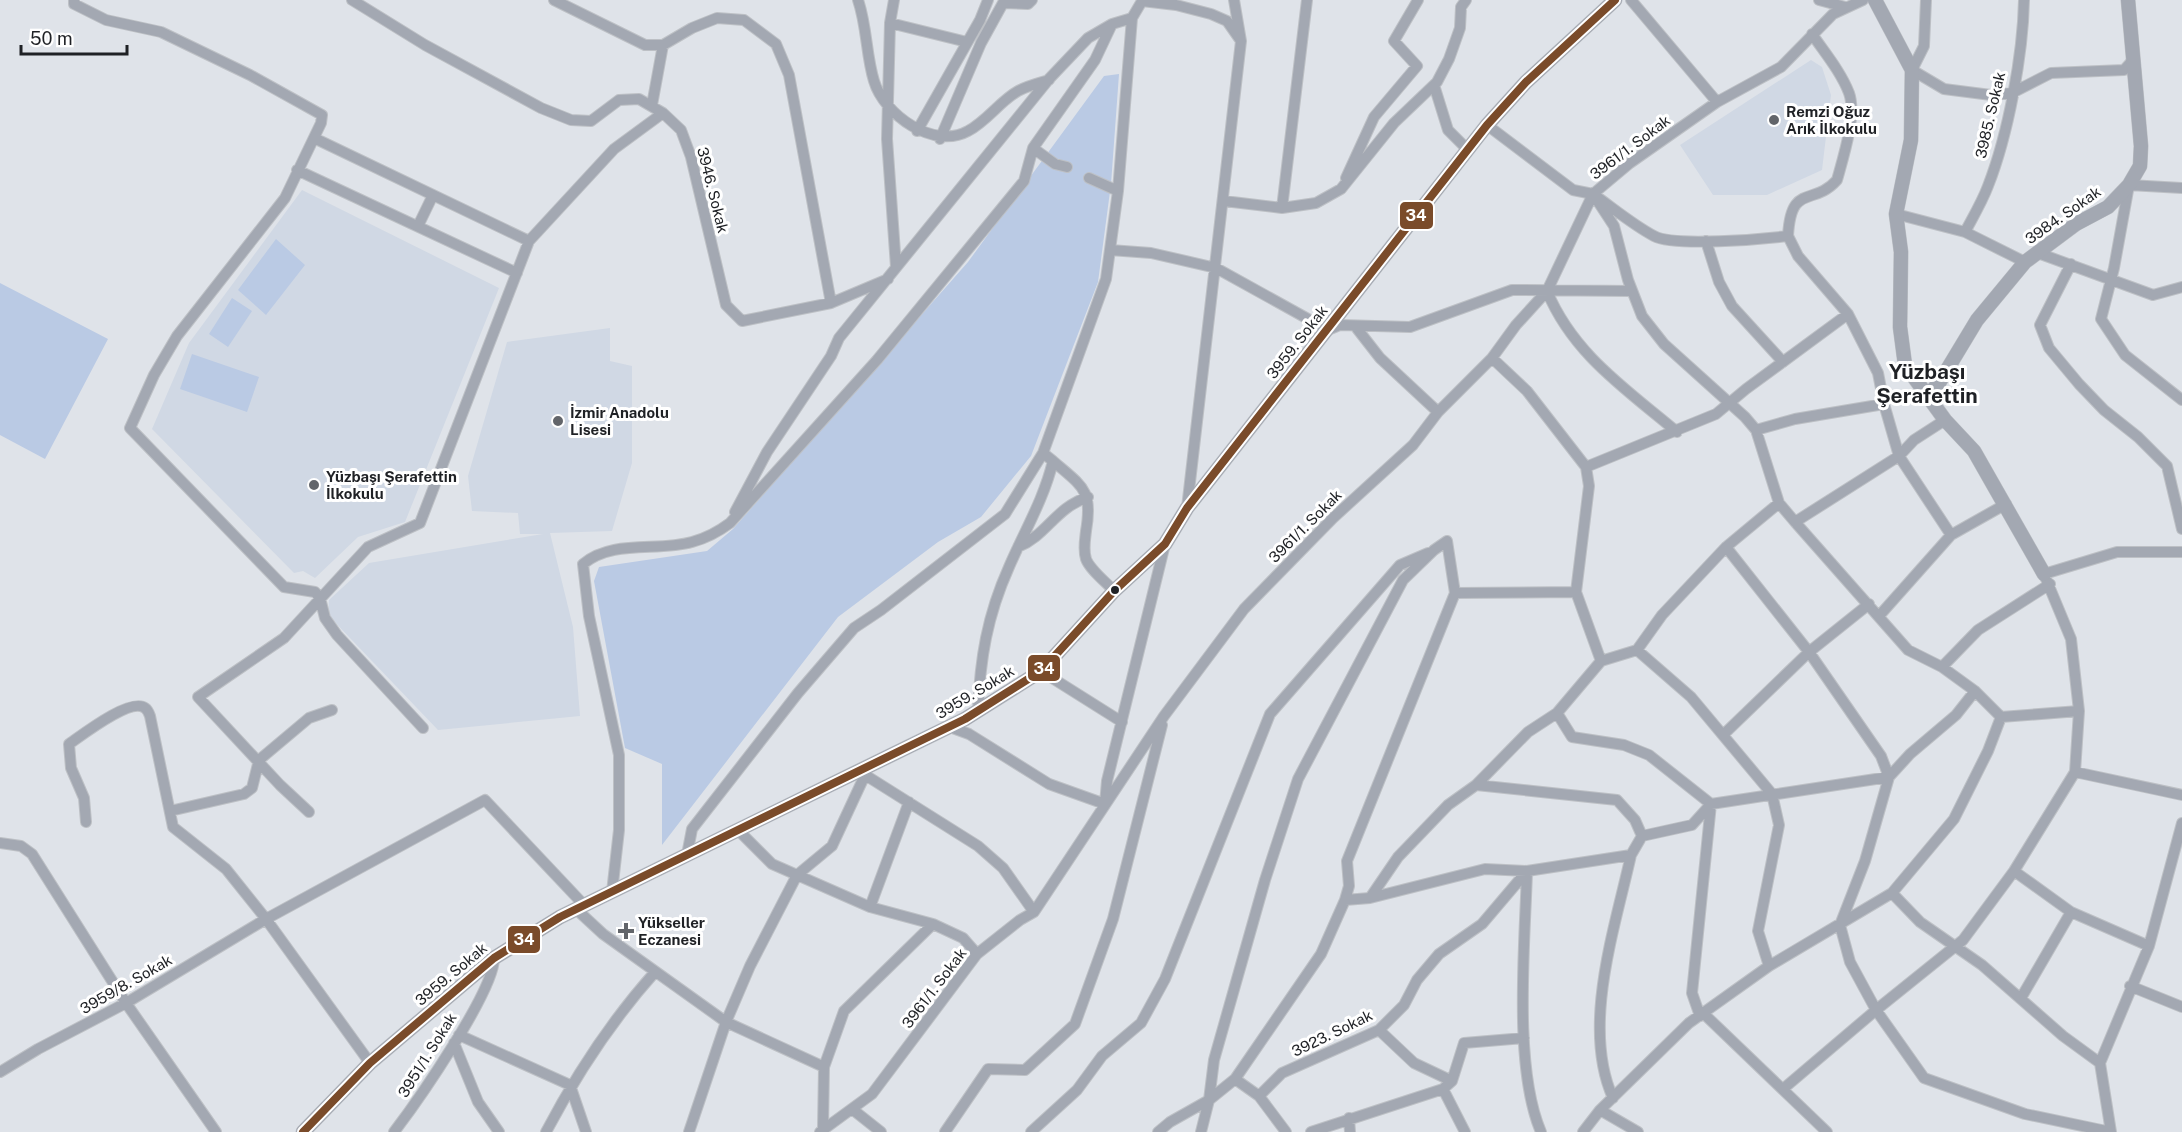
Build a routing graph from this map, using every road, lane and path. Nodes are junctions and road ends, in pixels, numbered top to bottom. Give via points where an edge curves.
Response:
1 (74, 0) edge
2 (352, 0) edge
3 (554, 0) edge
4 (858, 0) edge
5 (894, 0) edge
6 (988, 0) edge
7 (1032, 0) edge
8 (1234, 0) edge
9 (1307, 0) edge
10 (1419, 0) edge
11 (1466, 0) edge
12 (1615, 0) edge
13 (1631, 0) edge
14 (1819, 0) edge
15 (1863, 0) edge
16 (1875, 0) edge
17 (1926, 0) edge
18 (2024, 0) edge
19 (2128, 0) edge
20 (1142, 1) edge
21 (1845, 7) junction
22 (1132, 18) junction
23 (890, 23) junction
24 (1112, 24) junction
25 (1812, 34) junction
26 (1241, 41) junction
27 (967, 42) junction
28 (663, 45) junction
29 (2133, 60) junction
30 (1912, 70) junction
31 (1050, 79) junction
32 (1434, 85) junction
33 (2012, 93) junction
34 (1717, 102) junction
35 (652, 105) junction
36 (890, 107) junction
37 (663, 113) junction
38 (1487, 125) junction
39 (917, 130) junction
40 (314, 138) junction
41 (940, 138) junction
42 (1033, 148) junction
43 (1468, 150) junction
44 (1067, 167) dead end
45 (297, 170) junction
46 (1089, 178) dead end
47 (2129, 185) junction
48 (2182, 188) edge
49 (1341, 189) junction
50 (1118, 191) junction
51 (1593, 194) junction
52 (433, 195) junction
53 (1224, 201) junction
54 (1282, 208) junction
55 (1896, 213) junction
56 (418, 226) junction
57 (1965, 232) junction
58 (1788, 236) junction
59 (529, 241) junction
60 (1706, 241) junction
61 (1110, 250) junction
62 (2038, 253) junction
63 (2025, 262) junction
64 (2071, 264) junction
65 (897, 267) junction
66 (1216, 268) junction
67 (517, 273) junction
68 (888, 279) junction
69 (2110, 281) junction
70 (2182, 287) edge
71 (1547, 291) junction
72 (1632, 291) junction
73 (831, 303) junction
74 (1848, 314) junction
75 (1355, 326) junction
76 (1328, 330) junction
77 (1492, 358) junction
78 (1783, 362) junction
79 (1927, 396) junction
80 (2182, 400) edge
81 (1730, 404) junction
82 (1884, 404) junction
83 (1438, 412) junction
84 (1945, 420) junction
85 (1756, 430) junction
86 (1677, 432) junction
87 (1043, 453) junction
88 (1899, 456) junction
89 (1053, 461) junction
90 (1586, 467) junction
91 (1088, 497) junction
92 (1779, 503) junction
93 (2006, 504) junction
94 (1187, 508) junction
95 (1795, 522) junction
96 (730, 523) junction
97 (2182, 529) edge
98 (1951, 536) junction
99 (1165, 544) junction
100 (1018, 547) junction
101 (1726, 547) junction
102 (1434, 550) junction
103 (2182, 552) edge
104 (2047, 579) junction
105 (1114, 591) junction
106 (1455, 592) junction
107 (1576, 592) junction
108 (320, 598) junction
109 (1869, 604) junction
110 (1879, 616) junction
111 (1637, 650) junction
112 (1809, 652) junction
113 (1601, 661) junction
114 (1942, 668) junction
115 (1041, 672) junction
116 (1975, 691) junction
117 (332, 710) dead end
118 (978, 711) junction
119 (2079, 711) junction
120 (1557, 713) junction
121 (1164, 716) junction
122 (2001, 717) junction
123 (1122, 722) junction
124 (950, 727) junction
125 (423, 728) dead end
126 (1723, 735) junction
127 (259, 760) junction
128 (2074, 772) junction
129 (863, 773) junction
130 (1889, 777) junction
131 (1476, 785) junction
132 (1772, 794) junction
133 (2182, 795) edge
134 (909, 802) junction
135 (1105, 804) junction
136 (1711, 804) junction
137 (170, 811) junction
138 (309, 812) dead end
139 (86, 822) dead end
140 (2182, 823) edge
141 (738, 830) junction
142 (1642, 836) junction
143 (0, 843) edge
144 (687, 855) junction
145 (1631, 855) junction
146 (1527, 871) junction
147 (2014, 871) junction
148 (797, 875) junction
149 (612, 892) junction
150 (1892, 893) junction
151 (1371, 898) junction
152 (1346, 900) junction
153 (580, 907) junction
154 (870, 907) junction
155 (1034, 912) junction
156 (2071, 912) junction
157 (266, 919) junction
158 (933, 924) junction
159 (1840, 925) junction
160 (1958, 946) junction
161 (2149, 946) junction
162 (977, 954) junction
163 (494, 958) junction
164 (1769, 966) junction
165 (655, 972) junction
166 (2130, 986) junction
167 (2020, 998) junction
168 (126, 1003) junction
169 (2182, 1007) edge
170 (1876, 1010) junction
171 (1702, 1015) junction
172 (726, 1022) junction
173 (1379, 1030) junction
174 (1524, 1038) junction
175 (457, 1039) junction
176 (370, 1063) junction
177 (2100, 1063) junction
178 (824, 1067) junction
179 (0, 1072) edge
180 (1235, 1079) junction
181 (1452, 1081) junction
182 (570, 1085) junction
183 (1443, 1089) junction
184 (1783, 1089) junction
185 (1259, 1096) junction
186 (1612, 1098) junction
187 (1209, 1100) junction
188 (852, 1109) junction
189 (1600, 1110) junction
190 (1349, 1118) junction
191 (821, 1130) edge
192 (216, 1132) edge
193 (303, 1132) edge
194 (394, 1132) edge
195 (499, 1132) edge
196 (546, 1132) edge
197 (586, 1132) edge
198 (689, 1132) edge
199 (881, 1132) edge
200 (945, 1132) edge
201 (1031, 1132) edge
202 (1158, 1132) edge
203 (1202, 1132) edge
204 (1286, 1132) edge
205 (1311, 1132) edge
206 (1350, 1132) edge
207 (1465, 1132) edge
208 (1541, 1132) edge
209 (1583, 1132) edge
210 (1638, 1132) edge
211 (1827, 1132) edge

1 - 40 street via 74,4 106,20 161,32 322,115
2 - 35 street, 3946. Sokak via 541,108 572,120 591,121 619,100 639,99
3 - 28 street via 645,45
4 - 36 street via 874,83
5 - 23 street
6 - 27 street
7 - 41 street via 1028,4 1003,3 981,43
8 - 26 street
9 - 54 street
10 - 49 street via 1394,41 1417,66 1374,117
11 - 32 street via 1449,59
12 - 38 street, 3959. Sokak via 1526,82
13 - 34 street
14 - 21 street
15 - 21 street, 3961/1. Sokak
16 - 30 street
17 - 30 street via 1924,46
18 - 33 street, 3985. Sokak
19 - 29 street, 3984. Sokak
20 - 22 street
20 - 26 street via 1211,14 1227,21
21 - 25 street, 3961/1. Sokak
22 - 24 street
22 - 50 street
23 - 27 street
23 - 36 street
24 - 31 street via 1088,38
24 - 42 street via 1095,60
25 - 34 street, 3961/1. Sokak via 1781,67
25 - 58 street via 1842,77 1850,95 1851,115 1837,180 1830,188 1803,196 1795,204
26 - 53 street
27 - 39 street
28 - 35 street
28 - 73 street via 717,18 744,20 776,44 789,75
29 - 33 street via 2124,70 2050,73
29 - 47 street, 3984. Sokak via 2141,146 2140,166
30 - 33 street via 1944,89 1991,95
30 - 55 street via 1911,140
31 - 41 street via 1018,91 968,132
31 - 65 street
32 - 43 street via 1448,130
32 - 49 street via 1394,123
33 - 57 street, 3985. Sokak via 1988,187
34 - 51 street, 3961/1. Sokak
35 - 37 street, 3946. Sokak
36 - 39 street
36 - 65 street via 887,139
37 - 59 street via 614,149
37 - 73 street, 3946. Sokak via 681,130 691,157 726,305 742,321
38 - 43 street, 3959. Sokak
38 - 51 street via 1573,190
39 - 41 street
40 - 45 street
40 - 52 street
42 - 44 street via 1055,164
42 - 96 street via 1024,181 955,268
43 - 76 street, 3959. Sokak
45 - 56 street
45 - 108 street via 285,198 177,336 130,428 284,586 315,592
46 - 50 street
47 - 48 street
47 - 62 street, 3984. Sokak via 2108,207 2076,224
47 - 69 street
49 - 54 street via 1316,203
50 - 61 street
51 - 60 street via 1657,238
51 - 71 street, 3961/1. Sokak
51 - 72 street via 1614,226
52 - 56 street
52 - 59 street
53 - 54 street
53 - 66 street
55 - 57 street
55 - 79 street via 1905,365
56 - 67 street
57 - 63 street
58 - 60 street
58 - 74 street via 1798,256
59 - 67 street
60 - 78 street via 1719,282 1732,306
61 - 66 street via 1151,253
61 - 87 street via 1106,279
62 - 63 street, 3984. Sokak
62 - 64 street
63 - 79 street, 3984. Sokak via 1977,320
64 - 69 street
64 - 97 street via 2040,325 2049,348 2104,410 2167,466
65 - 68 street
66 - 76 street
66 - 94 street
67 - 108 street via 420,523 368,547
68 - 73 street
68 - 96 street via 838,339 831,356 767,452
69 - 70 street via 2153,295
69 - 80 street via 2101,319 2125,355
71 - 72 street
71 - 75 street via 1512,290 1410,327
71 - 77 street, 3961/1. Sokak
71 - 86 street via 1575,342
72 - 81 street via 1642,316 1664,344
74 - 78 street
74 - 82 street via 1878,373
75 - 76 street
75 - 83 street via 1380,358
76 - 94 street, 3959. Sokak
77 - 83 street, 3961/1. Sokak
77 - 90 street via 1527,391
78 - 81 street
79 - 84 street
81 - 85 street
81 - 86 street
82 - 85 street via 1795,418
82 - 88 street
83 - 121 street, 3961/1. Sokak via 1413,445 1333,518 1244,609
84 - 88 street via 1914,440
84 - 93 street via 1974,451
85 - 92 street
86 - 90 street
87 - 89 street
87 - 144 street via 1005,514 854,628 798,693 693,829
88 - 95 street
88 - 98 street
89 - 91 street
89 - 100 street via 1048,484
90 - 107 street via 1589,486
91 - 100 street via 1071,503 1032,541
91 - 105 street via 1084,544 1087,561
92 - 95 street
92 - 101 street
93 - 98 street
93 - 104 street
94 - 99 street, 3959. Sokak
95 - 109 street
96 - 149 street via 715,534 690,543 603,553 583,564 589,616 619,755 619,830
98 - 110 street
99 - 105 street, 3959. Sokak
99 - 123 street
100 - 118 street via 989,619 980,663
101 - 111 street via 1662,615
101 - 112 street
102 - 106 street via 1447,541
102 - 187 street via 1403,580 1298,780 1264,880 1214,1060
102 - 201 street via 1400,565 1270,714 1165,978 1141,1023 1102,1056 1077,1090
103 - 104 street via 2117,552
104 - 114 street via 1978,630
104 - 119 street via 2071,639
105 - 115 street, 3959. Sokak
106 - 107 street
106 - 152 street via 1347,861
107 - 113 street
108 - 125 street via 325,618 338,635
108 - 127 street via 284,638 198,697
109 - 110 street
109 - 112 street
110 - 114 street via 1908,650
111 - 113 street
111 - 126 street via 1691,697
112 - 126 street
112 - 130 street via 1881,756
113 - 120 street
114 - 116 street
115 - 118 street, 3959. Sokak
115 - 123 street
116 - 122 street
116 - 130 street via 1956,715
117 - 127 street via 309,718
118 - 124 street, 3959. Sokak
119 - 122 street
119 - 128 street
120 - 131 street via 1528,732
120 - 136 street via 1572,737 1624,745 1649,755
121 - 135 street, 3961/1. Sokak
121 - 200 street via 1113,919 1075,1024 1025,1070 988,1069
122 - 150 street via 1954,819
123 - 135 street
124 - 129 street, 3959. Sokak
124 - 135 street via 969,734 1049,784
126 - 132 street
127 - 137 street via 252,788 244,794
127 - 138 street
128 - 133 street
128 - 147 street
129 - 134 street
129 - 141 street, 3959. Sokak
129 - 148 street via 832,846
130 - 132 street
130 - 159 street via 1865,861
131 - 142 street via 1617,800 1635,820
131 - 151 street via 1448,805 1398,858
132 - 136 street
132 - 164 street via 1779,825 1758,931
134 - 154 street
134 - 155 street via 978,846 1003,868
135 - 155 street, 3961/1. Sokak
136 - 142 street via 1692,825
136 - 171 street via 1692,993
137 - 139 street via 150,716 138,705 124,709 69,744 71,768 80,783
137 - 157 street via 173,827 226,869
140 - 161 street
141 - 144 street, 3959. Sokak
141 - 148 street via 772,864
142 - 145 street
143 - 168 street via 21,846 32,854
144 - 149 street, 3959. Sokak
145 - 146 street
145 - 186 street via 1602,997 1599,1050
146 - 151 street via 1485,869
146 - 173 street, 3923. Sokak via 1482,924 1439,954 1417,980 1404,1005
146 - 174 street
147 - 156 street
147 - 160 street
148 - 154 street
148 - 172 street
149 - 153 street, 3959. Sokak
150 - 159 street
150 - 160 street via 1920,922
151 - 152 street
152 - 180 street via 1321,954
153 - 157 street, 3959/8. Sokak via 485,800
153 - 163 street, 3959. Sokak
153 - 165 street via 603,934
154 - 158 street
155 - 162 street, 3961/1. Sokak
156 - 161 street
156 - 167 street
157 - 168 street, 3959/8. Sokak
157 - 176 street
158 - 162 street via 963,939
158 - 178 street via 844,1011
159 - 164 street
159 - 170 street via 1850,962
160 - 167 street
160 - 170 street
161 - 166 street
162 - 188 street, 3961/1. Sokak via 872,1094
163 - 175 street, 3951/1. Sokak via 490,978
163 - 176 street, 3959. Sokak
164 - 171 street
165 - 172 street
165 - 182 street
166 - 169 street
166 - 177 street
167 - 177 street
168 - 179 street, 3959/8. Sokak
168 - 192 street
170 - 177 street via 1924,1078 2025,1114 2111,1132
170 - 184 street
171 - 184 street
171 - 186 street
172 - 178 street
172 - 198 street
173 - 181 street via 1414,1062
173 - 185 street, 3923. Sokak via 1282,1073
174 - 181 street via 1464,1043
174 - 208 street via 1530,1093
175 - 182 street
175 - 194 street, 3951/1. Sokak
175 - 195 street via 478,1102
176 - 193 street, 3959. Sokak
178 - 191 street
180 - 185 street
180 - 187 street
181 - 183 street
182 - 196 street
182 - 197 street
183 - 190 street
183 - 207 street
184 - 211 street
185 - 204 street
186 - 189 street
187 - 202 street
187 - 203 street
188 - 191 street, 3961/1. Sokak
188 - 199 street
189 - 209 street
189 - 210 street
190 - 205 street
190 - 206 street

